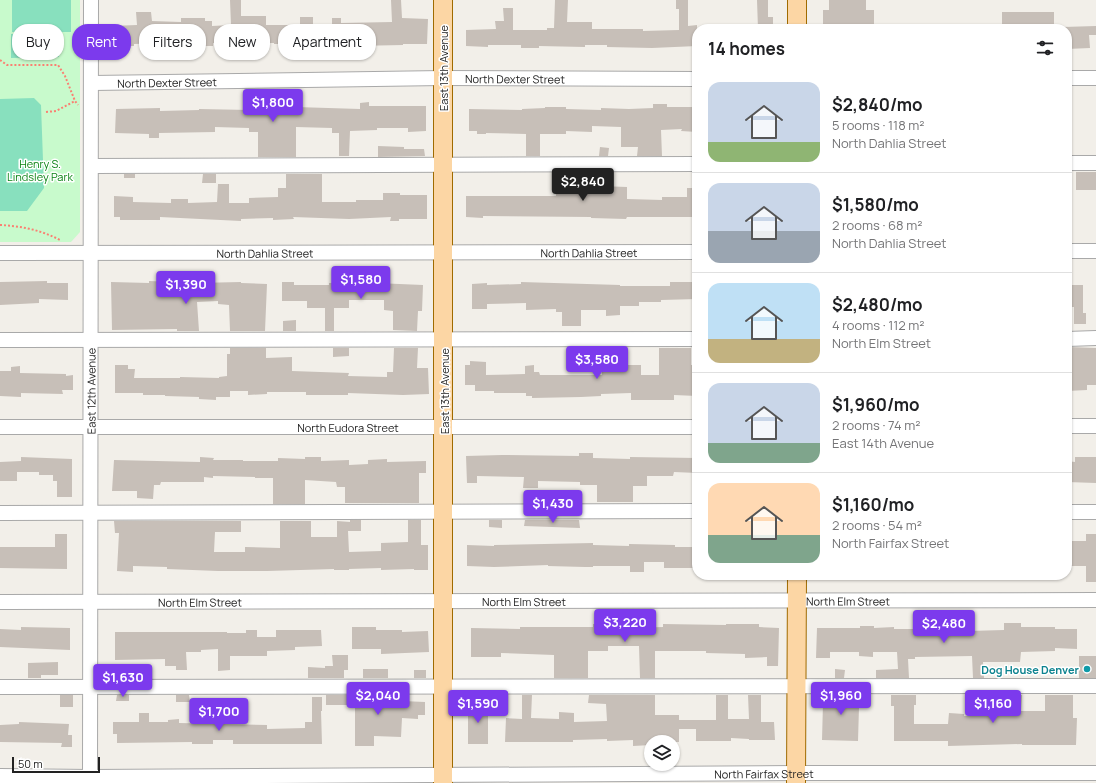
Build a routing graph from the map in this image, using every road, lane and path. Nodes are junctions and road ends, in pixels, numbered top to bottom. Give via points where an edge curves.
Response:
1 (91, 0) edge
2 (443, 0) edge
3 (797, 0) edge
4 (797, 24) edge
5 (0, 60) edge
6 (443, 78) junction
7 (692, 78) edge
8 (1072, 78) edge
9 (1096, 78) edge
10 (92, 83) junction
11 (46, 112) dead end
12 (1072, 163) edge
13 (1096, 163) edge
14 (692, 164) edge
15 (442, 165) junction
16 (92, 166) junction
17 (0, 225) edge
18 (66, 241) dead end
19 (1072, 251) edge
20 (1096, 251) edge
21 (442, 252) junction
22 (692, 252) edge
23 (0, 253) edge
24 (91, 253) junction
25 (443, 338) junction
26 (1072, 338) edge
27 (1096, 338) edge
28 (91, 339) junction
29 (692, 339) edge
30 (0, 340) edge
31 (444, 426) junction
32 (1072, 426) edge
33 (1096, 426) edge
34 (0, 427) edge
35 (692, 427) edge
36 (91, 428) junction
37 (692, 511) edge
38 (1072, 512) edge
39 (1096, 512) edge
40 (0, 513) edge
41 (91, 513) junction
42 (444, 513) junction
43 (797, 580) edge
44 (797, 599) junction
45 (1096, 600) edge
46 (443, 601) junction
47 (0, 602) edge
48 (91, 602) junction
49 (443, 686) junction
50 (797, 686) junction
51 (1096, 686) edge
52 (0, 687) edge
53 (90, 687) junction
54 (1096, 773) edge
55 (0, 776) edge
56 (796, 778) edge
57 (1081, 778) edge
58 (443, 779) edge
59 (90, 780) edge

1 - 10 street, East 12th Avenue
2 - 6 main road, East 13th Avenue
3 - 4 main road
5 - 11 path via 7,65 58,65 75,101 56,111
6 - 7 street, North Dexter Street
6 - 10 street, North Dexter Street
6 - 15 main road, East 13th Avenue
8 - 9 street
10 - 16 street, East 12th Avenue
12 - 13 street
14 - 15 street
15 - 16 street
15 - 21 main road, East 13th Avenue
16 - 24 street, East 12th Avenue
17 - 18 path via 20,226
19 - 20 street
21 - 22 street, North Dahlia Street
21 - 24 street, North Dahlia Street
21 - 25 main road, East 13th Avenue
23 - 24 street, North Dahlia Street
24 - 28 street, East 12th Avenue
25 - 28 street
25 - 29 street
25 - 31 main road, East 13th Avenue
26 - 27 street
28 - 30 street
28 - 36 street, East 12th Avenue
31 - 35 street, North Eudora Street
31 - 36 street, North Eudora Street
31 - 42 main road, East 13th Avenue
32 - 33 street
34 - 36 street, North Eudora Street
36 - 41 street, East 12th Avenue
37 - 42 street
38 - 39 street
40 - 41 street
41 - 42 street
41 - 48 street, East 12th Avenue
42 - 46 main road, East 13th Avenue
43 - 44 main road
44 - 45 street, North Elm Street
44 - 46 street, North Elm Street
44 - 50 main road
46 - 48 street, North Elm Street
46 - 49 main road, East 13th Avenue
47 - 48 street, North Elm Street
48 - 53 street, East 12th Avenue
49 - 50 street
49 - 53 street
49 - 58 main road, East 13th Avenue
50 - 51 street
50 - 56 main road
52 - 53 street
53 - 59 street, East 12th Avenue
54 - 57 street, North Fairfax Street
55 - 59 street, North Fairfax Street
56 - 57 street, North Fairfax Street
56 - 58 street, North Fairfax Street
58 - 59 street, North Fairfax Street

